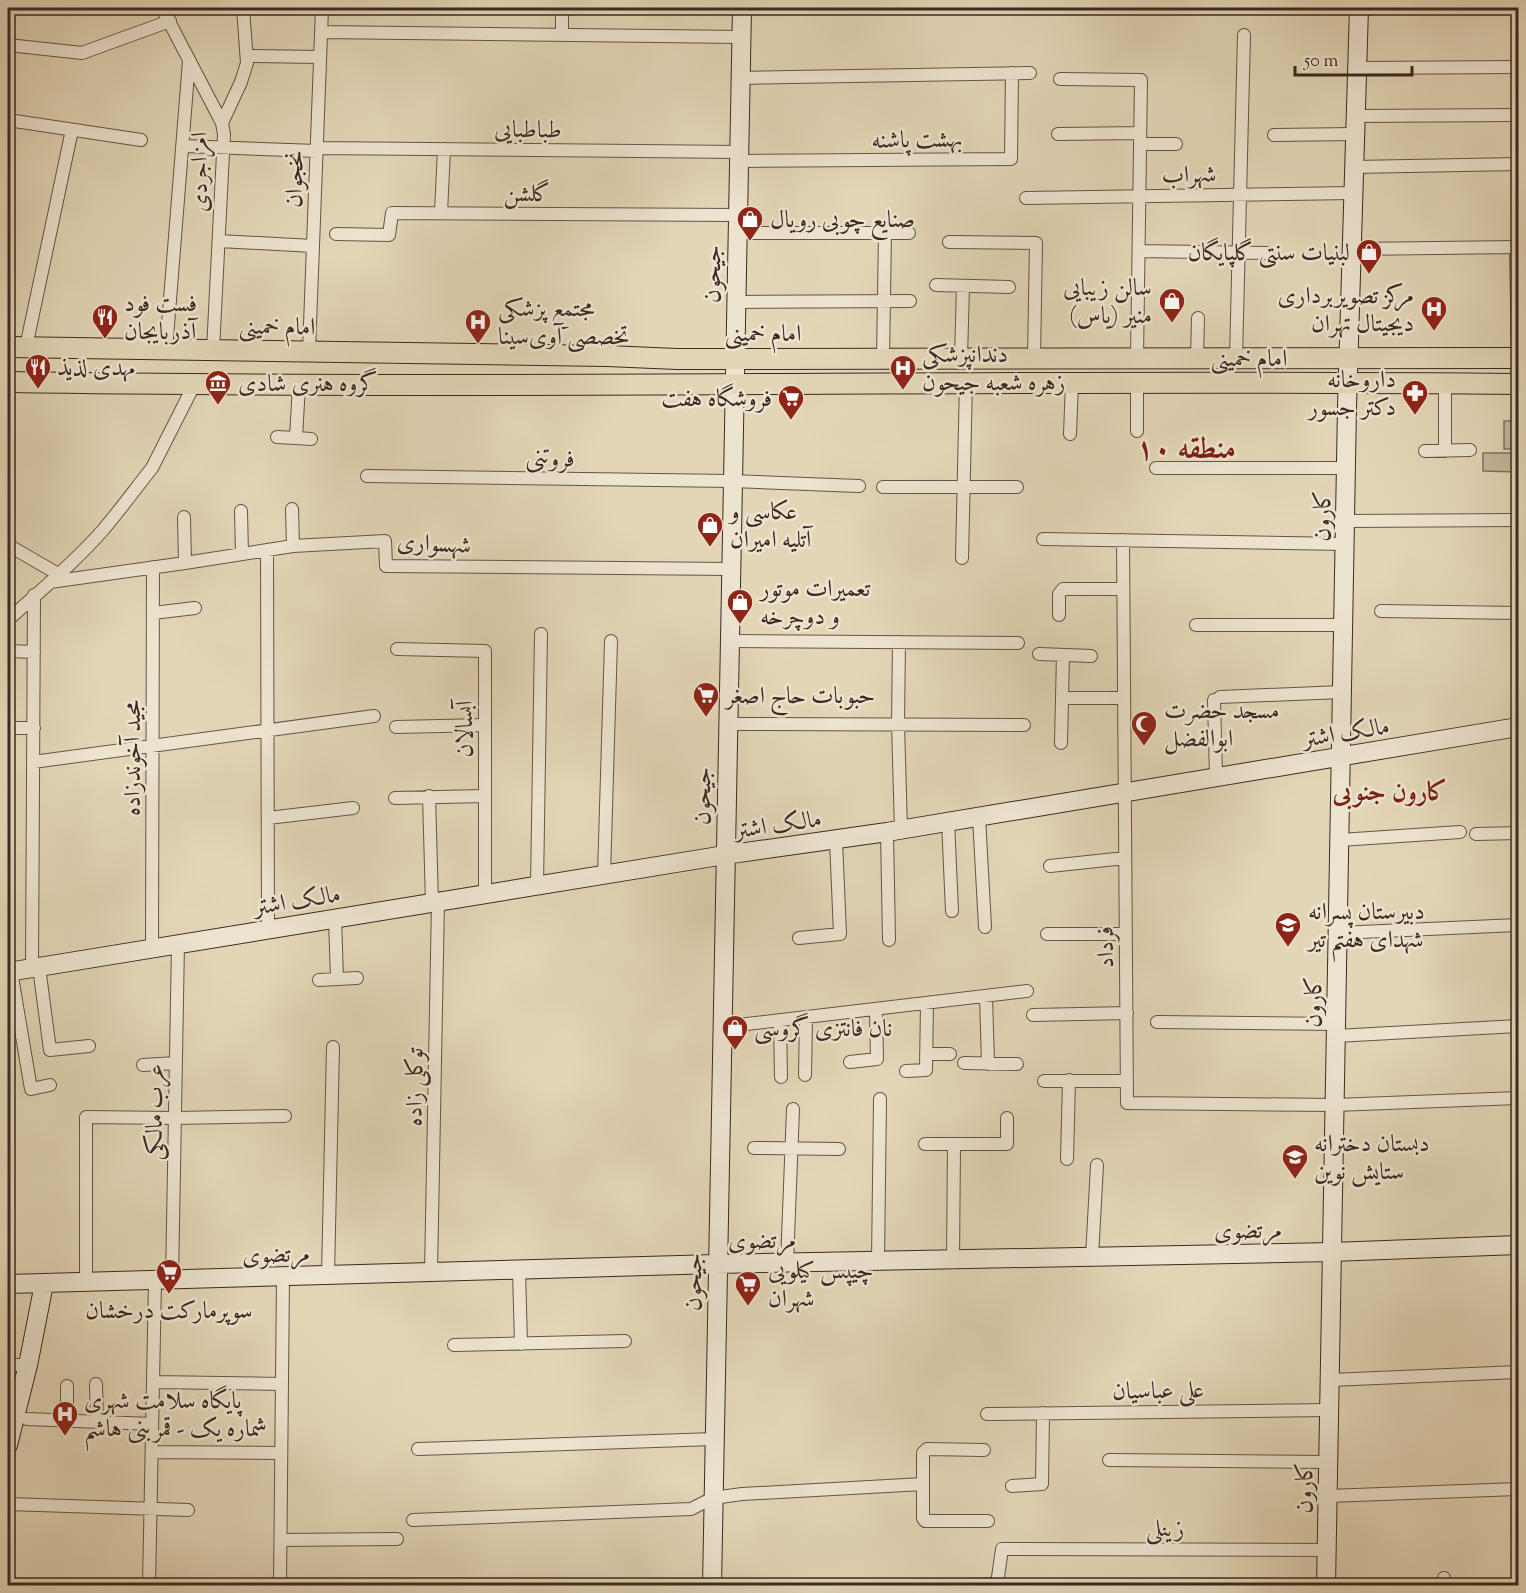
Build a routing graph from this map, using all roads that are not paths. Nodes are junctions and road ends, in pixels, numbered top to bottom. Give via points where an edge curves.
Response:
1 (162, 8) edge
2 (243, 8) edge
3 (322, 8) edge
4 (562, 8) edge
5 (742, 8) edge
6 (1359, 8) edge
7 (170, 21) junction
8 (321, 32) junction
9 (562, 35) junction
10 (1244, 35) dead end
11 (741, 37) junction
12 (8, 45) edge
13 (247, 56) junction
14 (320, 57) junction
15 (189, 61) junction
16 (1518, 67) edge
17 (1357, 68) junction
18 (1012, 73) junction
19 (1030, 73) dead end
20 (740, 78) junction
21 (1060, 79) dead end
22 (1518, 115) edge
23 (8, 120) edge
24 (222, 123) junction
25 (1355, 125) junction
26 (72, 130) junction
27 (1058, 134) dead end
28 (1274, 135) dead end
29 (1140, 138) junction
30 (141, 140) dead end
31 (1176, 144) dead end
32 (183, 146) junction
33 (224, 148) junction
34 (317, 149) junction
35 (444, 149) junction
36 (739, 157) junction
37 (1518, 164) edge
38 (1354, 167) junction
39 (1353, 193) junction
40 (1240, 194) junction
41 (1139, 196) junction
42 (1026, 198) dead end
43 (441, 213) junction
44 (737, 224) junction
45 (885, 233) junction
46 (909, 233) dead end
47 (336, 234) dead end
48 (219, 242) junction
49 (954, 242) dead end
50 (313, 246) junction
51 (1517, 247) edge
52 (1352, 249) junction
53 (1139, 251) junction
54 (1238, 252) junction
55 (1268, 253) dead end
56 (936, 285) dead end
57 (963, 286) junction
58 (1009, 286) dead end
59 (736, 302) junction
60 (884, 302) junction
61 (910, 302) dead end
62 (1198, 318) dead end
63 (17, 347) edge
64 (166, 350) junction
65 (213, 351) junction
66 (309, 351) junction
67 (664, 358) junction
68 (961, 358) junction
69 (1034, 358) junction
70 (1137, 358) junction
71 (1197, 358) junction
72 (1236, 358) junction
73 (1348, 358) junction
74 (1518, 358) edge
75 (735, 359) junction
76 (883, 359) junction
77 (8, 382) edge
78 (966, 382) junction
79 (1072, 382) junction
80 (1137, 382) junction
81 (1445, 383) junction
82 (663, 384) junction
83 (734, 384) junction
84 (1348, 384) junction
85 (1518, 384) edge
86 (194, 385) junction
87 (299, 385) junction
88 (1137, 431) dead end
89 (1071, 434) dead end
90 (277, 437) dead end
91 (296, 438) junction
92 (311, 439) dead end
93 (1470, 450) dead end
94 (1425, 451) dead end
95 (1445, 451) junction
96 (1156, 468) dead end
97 (1346, 468) junction
98 (367, 476) dead end
99 (732, 482) junction
100 (859, 486) dead end
101 (963, 486) junction
102 (883, 487) dead end
103 (1017, 487) dead end
104 (292, 509) dead end
105 (241, 511) dead end
106 (184, 517) dead end
107 (1518, 520) edge
108 (1345, 521) junction
109 (1043, 539) dead end
110 (1123, 540) junction
111 (1345, 544) junction
112 (8, 545) edge
113 (293, 546) junction
114 (267, 550) junction
115 (242, 554) junction
116 (962, 558) dead end
117 (185, 563) junction
118 (153, 567) junction
119 (731, 569) junction
120 (54, 578) junction
121 (1123, 589) junction
122 (34, 595) junction
123 (195, 608) dead end
124 (1381, 611) dead end
125 (153, 613) junction
126 (1518, 613) edge
127 (1059, 615) dead end
128 (9, 616) edge
129 (1196, 625) dead end
130 (1344, 625) junction
131 (541, 634) dead end
132 (611, 641) dead end
133 (729, 641) junction
134 (899, 642) junction
135 (1018, 643) dead end
136 (397, 649) dead end
137 (8, 651) edge
138 (34, 652) junction
139 (1039, 654) dead end
140 (1063, 655) junction
141 (1091, 656) dead end
142 (1342, 692) junction
143 (1062, 698) junction
144 (1124, 698) junction
145 (374, 716) dead end
146 (728, 724) junction
147 (898, 724) junction
148 (484, 725) junction
149 (1023, 725) dead end
150 (396, 727) dead end
151 (1518, 727) edge
152 (8, 728) edge
153 (34, 728) junction
154 (267, 730) junction
155 (1061, 743) dead end
156 (153, 746) junction
157 (1341, 757) junction
158 (33, 762) junction
159 (1216, 776) junction
160 (1125, 791) junction
161 (429, 796) junction
162 (485, 796) junction
163 (395, 798) dead end
164 (353, 808) dead end
165 (979, 817) junction
166 (268, 818) junction
167 (948, 821) junction
168 (894, 830) junction
169 (1460, 832) dead end
170 (1518, 832) edge
171 (1476, 834) dead end
172 (836, 840) junction
173 (1340, 840) junction
174 (725, 855) junction
175 (1125, 858) junction
176 (1050, 866) dead end
177 (604, 875) junction
178 (537, 886) junction
179 (485, 894) junction
180 (435, 902) junction
181 (952, 911) dead end
182 (335, 919) junction
183 (1518, 926) edge
184 (985, 927) dead end
185 (268, 930) junction
186 (1338, 933) junction
187 (1047, 934) dead end
188 (1126, 934) junction
189 (799, 938) dead end
190 (889, 940) dead end
191 (178, 944) junction
192 (152, 948) junction
193 (35, 967) junction
194 (9, 971) edge
195 (357, 978) dead end
196 (337, 979) junction
197 (319, 980) dead end
198 (1028, 991) dead end
199 (986, 996) junction
200 (927, 1003) junction
201 (876, 1009) junction
202 (1127, 1012) junction
203 (1033, 1015) dead end
204 (806, 1017) junction
205 (780, 1020) junction
206 (1157, 1022) dead end
207 (1518, 1026) edge
208 (721, 1027) junction
209 (1336, 1030) junction
210 (89, 1046) dead end
211 (333, 1047) dead end
212 (926, 1054) junction
213 (950, 1054) dead end
214 (850, 1062) dead end
215 (176, 1063) junction
216 (964, 1064) dead end
217 (988, 1064) junction
218 (1017, 1064) dead end
219 (143, 1065) dead end
220 (906, 1071) dead end
221 (805, 1075) dead end
222 (781, 1077) dead end
223 (1069, 1080) junction
224 (1044, 1081) dead end
225 (1127, 1081) junction
226 (50, 1085) dead end
227 (1518, 1098) edge
228 (880, 1099) dead end
229 (1335, 1105) junction
230 (793, 1109) dead end
231 (285, 1116) dead end
232 (175, 1118) junction
233 (1007, 1118) dead end
234 (925, 1144) dead end
235 (954, 1144) junction
236 (754, 1148) dead end
237 (791, 1148) junction
238 (839, 1149) dead end
239 (1067, 1159) dead end
240 (1097, 1165) dead end
241 (1518, 1245) edge
242 (1332, 1252) junction
243 (1092, 1257) junction
244 (953, 1260) junction
245 (878, 1261) junction
246 (787, 1263) junction
247 (717, 1264) junction
248 (519, 1270) junction
249 (432, 1273) junction
250 (328, 1276) junction
251 (283, 1277) junction
252 (164, 1281) junction
253 (86, 1283) junction
254 (8, 1284) edge
255 (44, 1284) junction
256 (625, 1341) dead end
257 (520, 1344) junction
258 (454, 1345) dead end
259 (8, 1365) edge
260 (28, 1365) junction
261 (1518, 1372) edge
262 (1330, 1380) junction
263 (153, 1382) junction
264 (96, 1384) dead end
265 (282, 1384) junction
266 (67, 1386) dead end
267 (1329, 1410) junction
268 (1043, 1413) junction
269 (987, 1414) dead end
270 (27, 1419) dead end
271 (67, 1420) junction
272 (97, 1422) junction
273 (152, 1424) junction
274 (714, 1440) junction
275 (8, 1444) edge
276 (418, 1449) dead end
277 (984, 1450) dead end
278 (152, 1452) junction
279 (281, 1453) junction
280 (1109, 1460) dead end
281 (1329, 1462) junction
282 (923, 1484) junction
283 (1012, 1486) dead end
284 (1518, 1489) edge
285 (1328, 1496) junction
286 (713, 1498) junction
287 (8, 1504) edge
288 (150, 1509) junction
289 (188, 1510) dead end
290 (413, 1520) dead end
291 (988, 1521) dead end
292 (397, 1539) dead end
293 (280, 1540) junction
294 (1327, 1550) junction
295 (148, 1586) edge
296 (280, 1586) edge
297 (712, 1586) edge
298 (931, 1586) edge
299 (1326, 1586) edge

1 - 7 street, امزاجردی
2 - 13 street
3 - 8 street, نخجوان
4 - 9 street
5 - 11 main road, جیحون
6 - 17 main road
7 - 12 street via 82,53
7 - 15 street, امزاجردی
8 - 9 street
8 - 14 street, نخجوان
9 - 11 street
10 - 40 street
11 - 20 main road, جیحون
13 - 14 street
13 - 24 street via 241,82
14 - 34 street, نخجوان
15 - 24 street, امزاجردی
15 - 32 street
16 - 17 street
17 - 25 main road
18 - 19 street
18 - 20 street
18 - 36 street, بهشت پاشنه via 1011,159
20 - 36 main road, جیحون
21 - 29 street via 1141,80
22 - 25 street
23 - 26 street
24 - 33 street, امزاجردی
25 - 28 street
25 - 38 main road
26 - 30 street
26 - 63 street
27 - 29 street
29 - 31 street
29 - 41 street
32 - 33 street, طباطبایی
32 - 64 street
33 - 34 street, طباطبایی
33 - 48 street, امزاجردی
34 - 35 street, طباطبایی
34 - 50 street, نخجوان
35 - 36 street, طباطبایی
35 - 43 street
36 - 44 main road, جیحون
37 - 38 street
38 - 39 main road
39 - 40 street, شهراب
39 - 52 main road
40 - 41 street, شهراب
40 - 54 street
41 - 42 street, شهراب
41 - 53 street
43 - 44 street, گلشن
43 - 47 street, گلشن via 392,213 389,235
44 - 45 street, گلشن
44 - 59 main road, جیحون
45 - 46 street, گلشن
45 - 60 street
48 - 50 street
48 - 65 street, امزاجردی
49 - 69 street via 1036,243
50 - 66 street, نخجوان
51 - 52 street
51 - 74 street
52 - 73 main road
53 - 54 street
53 - 70 street
54 - 55 street
54 - 72 street
56 - 57 street
57 - 58 street
57 - 68 street
59 - 60 street
59 - 75 main road, جیحون
60 - 61 street
60 - 76 street
62 - 71 street
63 - 64 main road, امام خمینی
64 - 65 main road, امام خمینی
65 - 66 main road, امام خمینی
66 - 67 main road, امام خمینی
67 - 75 main road, امام خمینی
67 - 82 main road via 674,367 673,375
68 - 69 main road, امام خمینی
68 - 76 main road, امام خمینی
69 - 70 main road, امام خمینی
70 - 71 main road, امام خمینی
71 - 72 main road, امام خمینی
72 - 73 main road, امام خمینی
73 - 74 main road, امام خمینی
73 - 84 main road, کارون
75 - 76 main road, امام خمینی
75 - 83 main road, جیحون
77 - 86 main road, امام خمینی
78 - 79 main road, امام خمینی
78 - 83 main road, امام خمینی
78 - 101 street
79 - 80 main road, امام خمینی
79 - 89 street
80 - 84 main road, امام خمینی
80 - 88 street
81 - 84 main road, امام خمینی
81 - 85 main road, امام خمینی
81 - 95 street
82 - 83 main road, امام خمینی
82 - 87 main road, امام خمینی
83 - 99 main road, جیحون
84 - 97 main road, کارون
86 - 87 main road, امام خمینی
86 - 120 street via 152,468 102,531
87 - 91 street
90 - 91 street
91 - 92 street
93 - 95 street
94 - 95 street
96 - 97 street
97 - 108 main road, کارون
98 - 99 street, فروتنی
99 - 100 street, فروتنی
99 - 119 main road, جیحون
101 - 102 street
101 - 103 street
101 - 116 street
104 - 113 street
105 - 115 street
106 - 117 street
107 - 108 street
108 - 111 main road, کارون
109 - 110 street
110 - 111 street
110 - 121 street, فرداد
111 - 130 main road, کارون
112 - 120 street
113 - 114 street, شهسواری
113 - 119 street, شهسواری via 385,541 386,566
114 - 115 street, شهسواری
114 - 154 street
115 - 117 street, شهسواری
117 - 118 street, شهسواری
118 - 120 street, شهسواری
118 - 125 street, مجید آخوندزاده
119 - 133 main road, جیحون
120 - 122 street
121 - 127 street via 1060,590
121 - 144 street, فرداد
122 - 128 street
122 - 138 street
123 - 125 street
124 - 126 street
125 - 156 street, مجید آخوندزاده
129 - 130 street
130 - 142 main road, کارون
131 - 178 street
132 - 177 street
133 - 134 street
133 - 146 main road, جیحون
134 - 135 street
134 - 147 street
136 - 148 street, آبسالان via 484,651
137 - 138 street
138 - 153 street
139 - 140 street
140 - 141 street
140 - 143 street
142 - 157 main road, کارون
142 - 159 street via 1217,698
143 - 144 street
143 - 155 street
144 - 160 street, فرداد
145 - 154 street
146 - 147 street
146 - 174 main road, جیحون
147 - 149 street
147 - 168 street
148 - 150 street
148 - 162 street, آبسالان
151 - 157 main road, مالک اشتر
152 - 153 street
153 - 158 street
154 - 156 street
154 - 166 street
156 - 158 street
156 - 192 street, مجید آخوندزاده
157 - 159 main road, مالک اشتر
157 - 173 main road, کارون
158 - 193 street
159 - 160 main road, مالک اشتر
160 - 165 main road, مالک اشتر
160 - 175 street, فرداد
161 - 162 street
161 - 163 street
161 - 180 street, توکلی زاده
162 - 179 street, آبسالان
164 - 166 street
165 - 167 main road, مالک اشتر
165 - 184 street
166 - 185 street
167 - 168 main road, مالک اشتر
167 - 181 street
168 - 172 main road, مالک اشتر
168 - 190 street
169 - 173 street
170 - 171 street
172 - 174 main road, مالک اشتر
172 - 189 street via 840,934
173 - 186 main road, کارون
174 - 177 main road, مالک اشتر
174 - 208 main road, جیحون
175 - 176 street
175 - 188 street, فرداد
177 - 178 main road, مالک اشتر
178 - 179 main road, مالک اشتر
179 - 180 main road, مالک اشتر
180 - 182 main road, مالک اشتر
180 - 249 street, توکلی زاده
182 - 185 main road, مالک اشتر
182 - 196 street
183 - 186 street
185 - 191 main road, مالک اشتر
186 - 209 main road, کارون
187 - 188 street
188 - 202 street, فرداد
191 - 192 main road, مالک اشتر
191 - 215 street, عرب مالکی
192 - 193 main road, مالک اشتر
193 - 194 main road, مالک اشتر
193 - 210 street via 50,1050
194 - 226 street via 31,1089
195 - 196 street
196 - 197 street
198 - 199 street
199 - 200 street
199 - 217 street
200 - 201 street
200 - 212 street
201 - 204 street
201 - 214 street via 877,1059
202 - 203 street
202 - 225 street, فرداد
204 - 205 street
204 - 221 street
205 - 208 street
205 - 222 street
206 - 209 street
207 - 209 street
208 - 247 main road, جیحون
209 - 229 main road, کارون
211 - 250 street
212 - 213 street
212 - 220 street via 926,1070
215 - 219 street
215 - 232 street, عرب مالکی
216 - 217 street
217 - 218 street
223 - 224 street
223 - 225 street
223 - 239 street
225 - 229 street, فرداد via 1127,1103
227 - 229 street
228 - 245 street
229 - 242 main road, کارون
230 - 237 street
231 - 232 street
232 - 252 street, عرب مالکی
232 - 253 street via 86,1117
233 - 235 street via 1007,1144
234 - 235 street
235 - 244 street
236 - 237 street
237 - 238 street
237 - 246 street
240 - 243 street
241 - 242 main road, مرتضوی
242 - 243 main road, مرتضوی
242 - 262 main road, کارون
243 - 244 main road, مرتضوی
244 - 245 main road, مرتضوی
245 - 246 main road, مرتضوی
246 - 247 main road, مرتضوی
247 - 248 main road, مرتضوی
247 - 274 main road, جیحون
248 - 249 main road, مرتضوی
248 - 257 street
249 - 250 main road, مرتضوی
250 - 251 main road, مرتضوی
251 - 252 main road, مرتضوی
251 - 265 street
252 - 253 main road, مرتضوی
252 - 263 street, عرب مالکی
253 - 255 main road, مرتضوی
254 - 255 main road, مرتضوی
255 - 260 main road
256 - 257 street
257 - 258 street
259 - 260 street
260 - 275 main road
261 - 262 street
262 - 267 main road, کارون
263 - 265 street
263 - 273 street, عرب مالکی
264 - 272 street
265 - 279 street
266 - 271 street
267 - 268 street, علی عباسیان
267 - 281 main road, کارون
268 - 269 street, علی عباسیان
268 - 283 street via 1042,1484
270 - 271 street
271 - 272 street
272 - 273 street
273 - 278 street, عرب مالکی
274 - 276 street
274 - 286 main road, جیحون
277 - 282 street via 927,1449 923,1453
278 - 279 street
278 - 288 street, عرب مالکی
279 - 293 street
280 - 281 street
281 - 285 main road, کارون
282 - 286 street
282 - 291 street via 925,1521
284 - 285 street
285 - 294 main road, کارون
286 - 290 street via 691,1509
286 - 297 main road, جیحون
287 - 288 street
288 - 289 street
288 - 295 street, عرب مالکی
292 - 293 street
293 - 296 street
294 - 298 street, زینلی via 1002,1549 997,1584
294 - 299 main road, کارون

